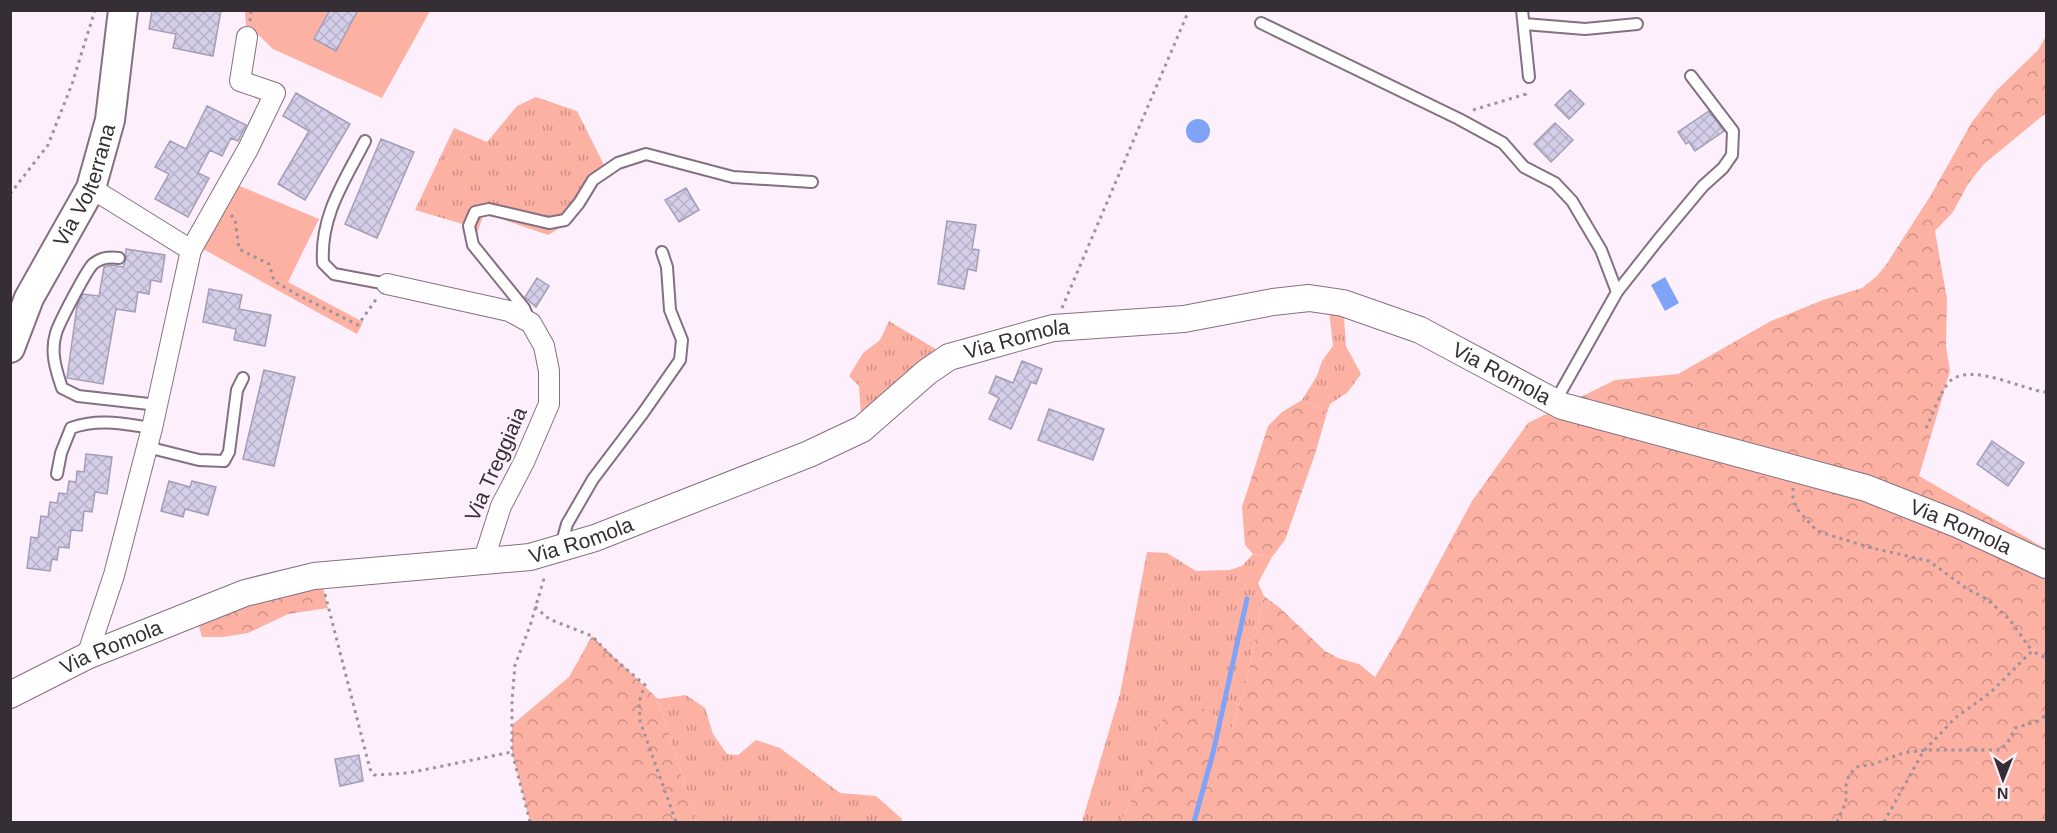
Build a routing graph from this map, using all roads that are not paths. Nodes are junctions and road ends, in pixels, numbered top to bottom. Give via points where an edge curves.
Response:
1 (123, 10) edge
2 (1522, 10) edge
3 (1261, 23) dead end
4 (1524, 24) junction
5 (1637, 24) dead end
6 (247, 37) dead end
7 (1691, 76) dead end
8 (1529, 77) road end
9 (365, 141) dead end
10 (812, 182) dead end
11 (91, 188) junction
12 (191, 250) junction
13 (662, 252) dead end
14 (119, 258) dead end
15 (387, 284) joint
16 (1617, 292) junction
17 (531, 323) junction
18 (10, 348) edge
19 (243, 378) dead end
20 (1555, 403) junction
21 (158, 405) junction
22 (149, 438) junction
23 (57, 474) dead end
24 (554, 550) junction
25 (483, 562) junction
26 (2046, 565) edge
27 (87, 656) junction
28 (10, 695) edge

1 - 11 main road, Via Volterrana via 110,120
2 - 4 lane
3 - 16 lane via 1503,143 1524,167 1555,183 1572,201 1601,250
4 - 5 lane via 1585,28
4 - 8 lane
6 - 12 street via 240,81 275,93
7 - 16 lane via 1732,131 1732,155
9 - 15 lane via 327,216 323,263 334,274
10 - 17 lane via 733,177 646,154 618,163 593,180 565,220 549,223 489,209 475,212 469,226 473,245 524,308
11 - 12 street
11 - 18 main road, Via Volterrana via 29,298
12 - 21 street
13 - 24 lane via 670,310 682,340 680,360 594,478
14 - 21 lane via 93,264 55,334 54,364 62,387 78,396
15 - 17 street via 509,311
16 - 20 lane
17 - 25 street, Via Treggiaia via 544,345 549,404 501,506
19 - 22 lane via 237,390 229,453 224,461 200,460
20 - 24 street, Via Romola via 1420,330 1344,303 1309,298 1184,319 1053,328 949,357 862,429 606,534
20 - 26 street, Via Romola via 1866,488
21 - 22 street
22 - 23 lane via 106,421 81,424 71,428
22 - 27 street via 114,575
24 - 25 street, Via Romola
25 - 27 street, Via Romola via 320,576 245,593
27 - 28 street, Via Romola

